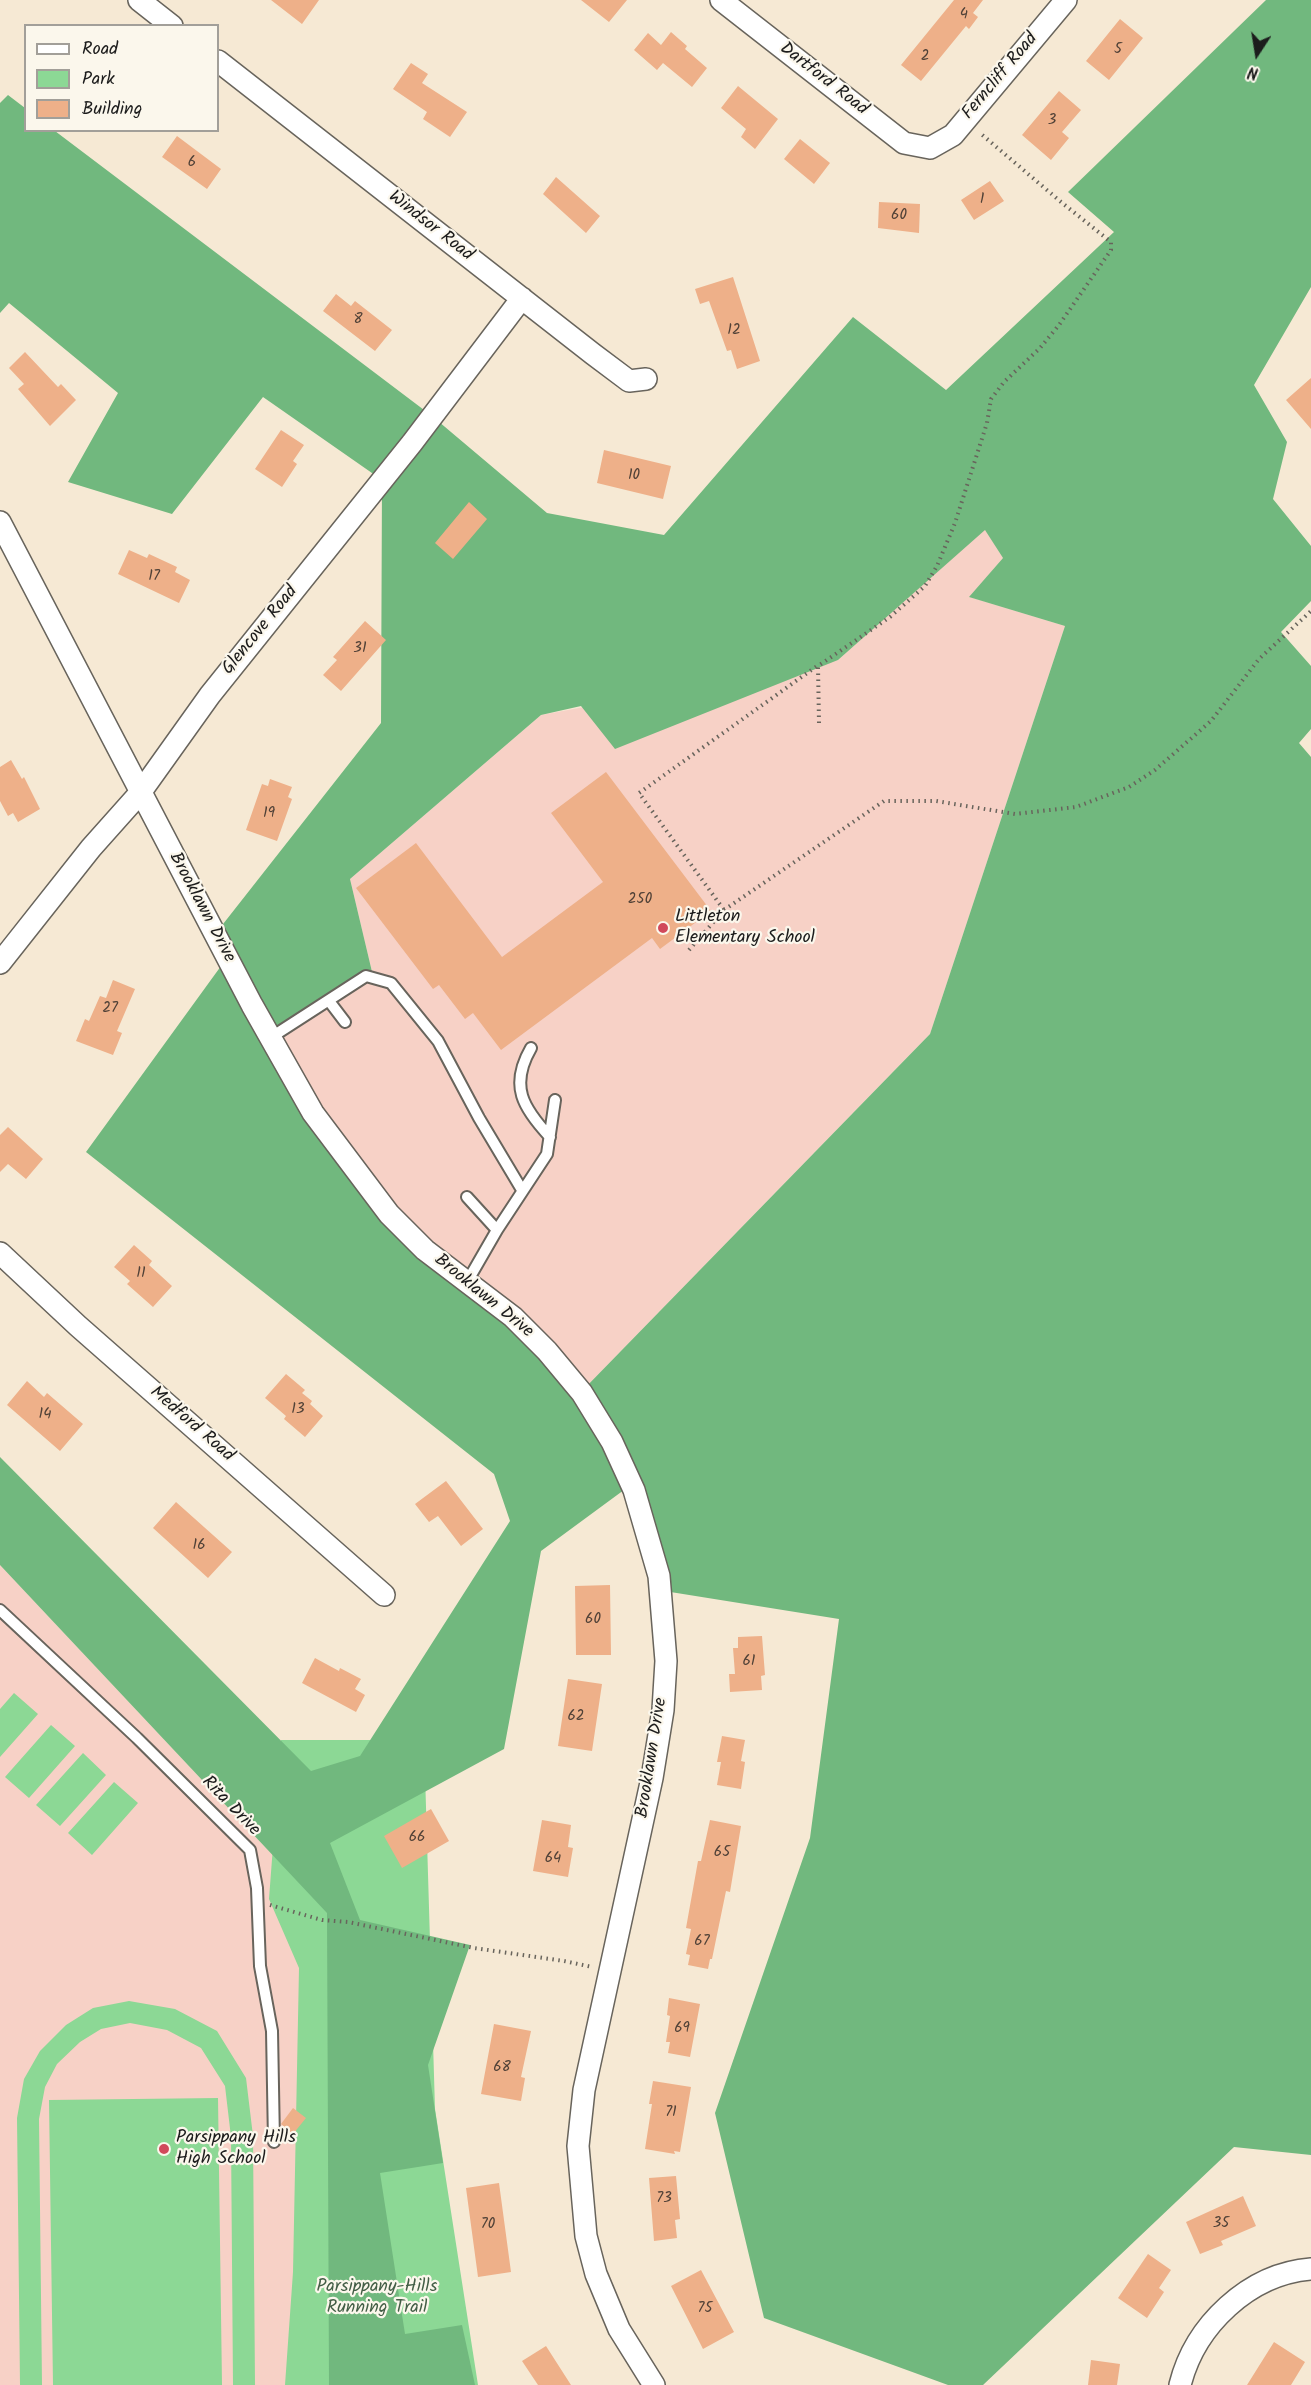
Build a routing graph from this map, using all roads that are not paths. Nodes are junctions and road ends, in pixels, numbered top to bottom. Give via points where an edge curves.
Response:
1 (139, 0) edge
2 (721, 0) edge
3 (1066, 0) edge
4 (169, 24) edge
5 (219, 62) edge
6 (930, 148) joint
7 (522, 298) junction
8 (646, 379) dead end
9 (0, 522) edge
10 (140, 793) junction
11 (0, 963) edge
12 (330, 1000) junction
13 (345, 1022) dead end
14 (270, 1038) junction
15 (531, 1048) dead end
16 (555, 1100) dead end
17 (550, 1137) junction
18 (522, 1190) junction
19 (467, 1197) dead end
20 (497, 1230) junction
21 (0, 1253) edge
22 (467, 1282) junction
23 (384, 1595) dead end
24 (0, 1610) edge
25 (274, 2142) dead end
26 (1311, 2269) edge
27 (654, 2385) edge
28 (1180, 2385) edge

1 - 4 street
2 - 6 street, Dartford Road via 904,143
3 - 6 street, Ferncliff Road via 953,135
5 - 7 street, Windsor Road
7 - 8 street, Windsor Road via 628,381
7 - 10 street, Glencove Road via 412,443 210,695
9 - 10 street, Brooklawn Drive
10 - 11 street, Glencove Road
10 - 14 street, Brooklawn Drive
12 - 13 lane
12 - 14 lane
12 - 18 lane via 366,976 391,983 438,1041
14 - 22 street, Brooklawn Drive via 313,1113 363,1182 425,1250
15 - 17 lane via 519,1077 521,1092 526,1108
16 - 17 lane
17 - 18 lane via 547,1154
18 - 20 lane
19 - 20 lane
20 - 22 lane
21 - 23 street, Medford Road
22 - 27 street, Brooklawn Drive via 513,1317 582,1393 612,1442 634,1490 659,1576 666,1661 663,1710 652,1778 584,2090 578,2146 586,2236 596,2274 619,2329
24 - 25 lane, Rita Drive via 250,1850 258,1901 260,1966 272,2031
26 - 28 street via 1273,2277 1249,2288 1232,2302 1198,2343

